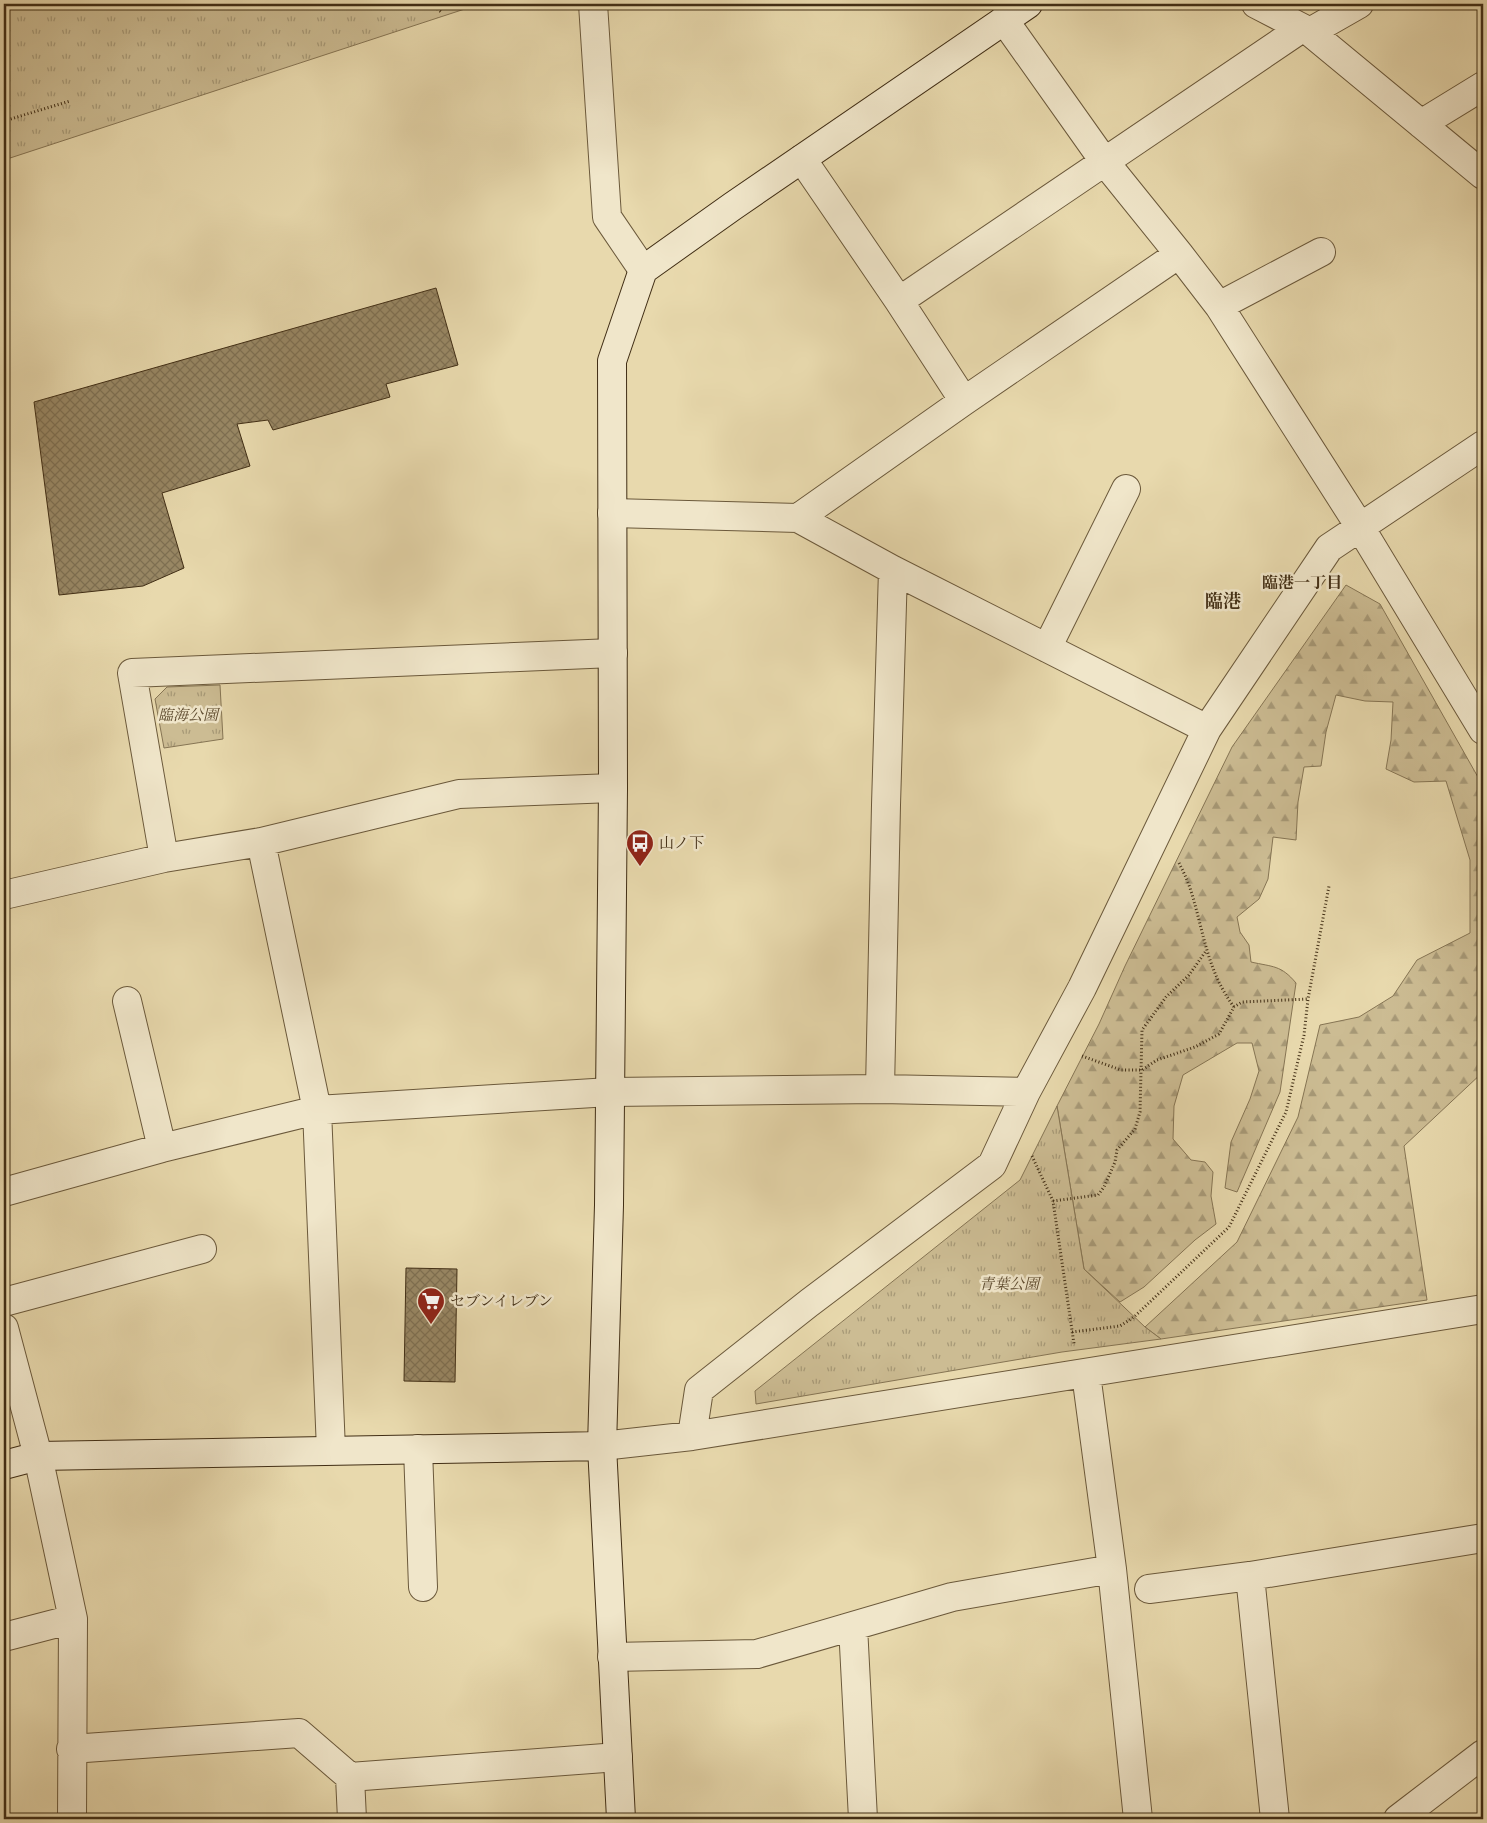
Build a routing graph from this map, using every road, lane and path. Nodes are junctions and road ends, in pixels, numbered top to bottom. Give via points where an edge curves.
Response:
1 (432, 4) edge
2 (593, 4) edge
3 (1028, 4) edge
4 (1256, 4) edge
5 (1359, 4) edge
6 (440, 12) dead end
7 (1004, 20) junction
8 (1306, 30) junction
9 (1483, 86) edge
10 (70, 101) dead end
11 (4, 122) edge
12 (1421, 124) junction
13 (802, 159) junction
14 (1104, 161) junction
15 (1483, 175) edge
16 (1321, 252) dead end
17 (1179, 254) junction
18 (643, 270) junction
19 (899, 301) junction
20 (1219, 306) junction
21 (964, 401) junction
22 (1483, 445) edge
23 (1126, 489) dead end
24 (612, 512) junction
25 (798, 518) junction
26 (1360, 527) junction
27 (893, 570) junction
28 (1047, 648) junction
29 (613, 653) junction
30 (1207, 729) junction
31 (1483, 730) edge
32 (613, 788) junction
33 (261, 842) junction
34 (164, 858) junction
35 (1178, 861) dead end
36 (1329, 886) dead end
37 (4, 895) edge
38 (1206, 951) junction
39 (1308, 999) junction
40 (127, 1001) dead end
41 (1234, 1007) junction
42 (1052, 1042) junction
43 (1142, 1070) junction
44 (880, 1089) junction
45 (610, 1092) junction
46 (1026, 1092) junction
47 (317, 1110) junction
48 (1014, 1117) junction
49 (162, 1148) junction
50 (4, 1192) edge
51 (1053, 1201) junction
52 (202, 1249) dead end
53 (4, 1302) edge
54 (1483, 1309) edge
55 (4, 1328) edge
56 (1072, 1332) junction
57 (1074, 1347) dead end
58 (1086, 1374) junction
59 (692, 1436) junction
60 (602, 1446) junction
61 (418, 1449) junction
62 (331, 1450) junction
63 (38, 1456) junction
64 (4, 1465) edge
65 (1483, 1538) edge
66 (1112, 1569) junction
67 (1250, 1576) junction
68 (422, 1587) dead end
69 (1149, 1589) dead end
70 (73, 1619) junction
71 (853, 1626) junction
72 (4, 1637) edge
73 (612, 1657) junction
74 (71, 1749) junction
75 (1483, 1754) edge
76 (618, 1757) junction
77 (350, 1777) junction
78 (72, 1819) edge
79 (352, 1819) edge
80 (621, 1819) edge
81 (863, 1819) edge
82 (1138, 1819) edge
83 (1276, 1819) edge
84 (1398, 1819) edge

1 - 6 path
2 - 18 street via 607,217
3 - 7 street
4 - 8 street
5 - 8 street
7 - 13 street
7 - 14 street
8 - 12 street
8 - 14 street
9 - 12 street
10 - 11 path
12 - 15 street
13 - 18 street
13 - 19 street
14 - 17 street
14 - 19 street
16 - 20 street
17 - 20 street
17 - 21 street
18 - 24 street via 612,362
19 - 21 street
20 - 26 street
21 - 25 street
22 - 26 street
23 - 28 street
24 - 25 street
24 - 29 street
25 - 27 street
26 - 30 street via 1329,548
26 - 31 street
27 - 28 street
27 - 44 street
28 - 30 street
29 - 32 street
29 - 34 street via 132,673
30 - 42 street via 1082,988
32 - 33 street via 458,794
32 - 45 street
33 - 34 street
33 - 47 street
34 - 37 street
35 - 38 path via 1190,886
36 - 39 path
38 - 41 path via 1222,991
38 - 43 path via 1142,1030
39 - 41 path via 1242,1002
39 - 56 path via 1304,1035 1286,1112 1229,1228 1134,1317 1120,1326
40 - 49 street
41 - 43 path via 1219,1034 1195,1047 1157,1060
42 - 43 path via 1106,1066
42 - 46 street
43 - 51 path via 1140,1112 1135,1129 1117,1150 1115,1162 1098,1195
44 - 45 street
44 - 46 street
45 - 47 street
45 - 60 street
46 - 48 street
47 - 49 street
47 - 62 street
48 - 51 path
48 - 59 street via 992,1165 699,1390
49 - 50 street
51 - 56 path
52 - 53 street
54 - 58 street
55 - 63 street
56 - 57 path
58 - 59 street
58 - 66 street
59 - 60 street
60 - 61 street
60 - 73 street
61 - 62 street
61 - 68 street
62 - 63 street
63 - 64 street
63 - 70 street
65 - 67 street
66 - 71 street via 952,1596
66 - 82 street
67 - 69 street
67 - 83 street
70 - 72 street
70 - 74 street
71 - 73 street via 757,1654
71 - 81 street
73 - 76 street
74 - 77 street via 299,1733
74 - 78 street
75 - 84 street
76 - 77 street
76 - 80 street
77 - 79 street

